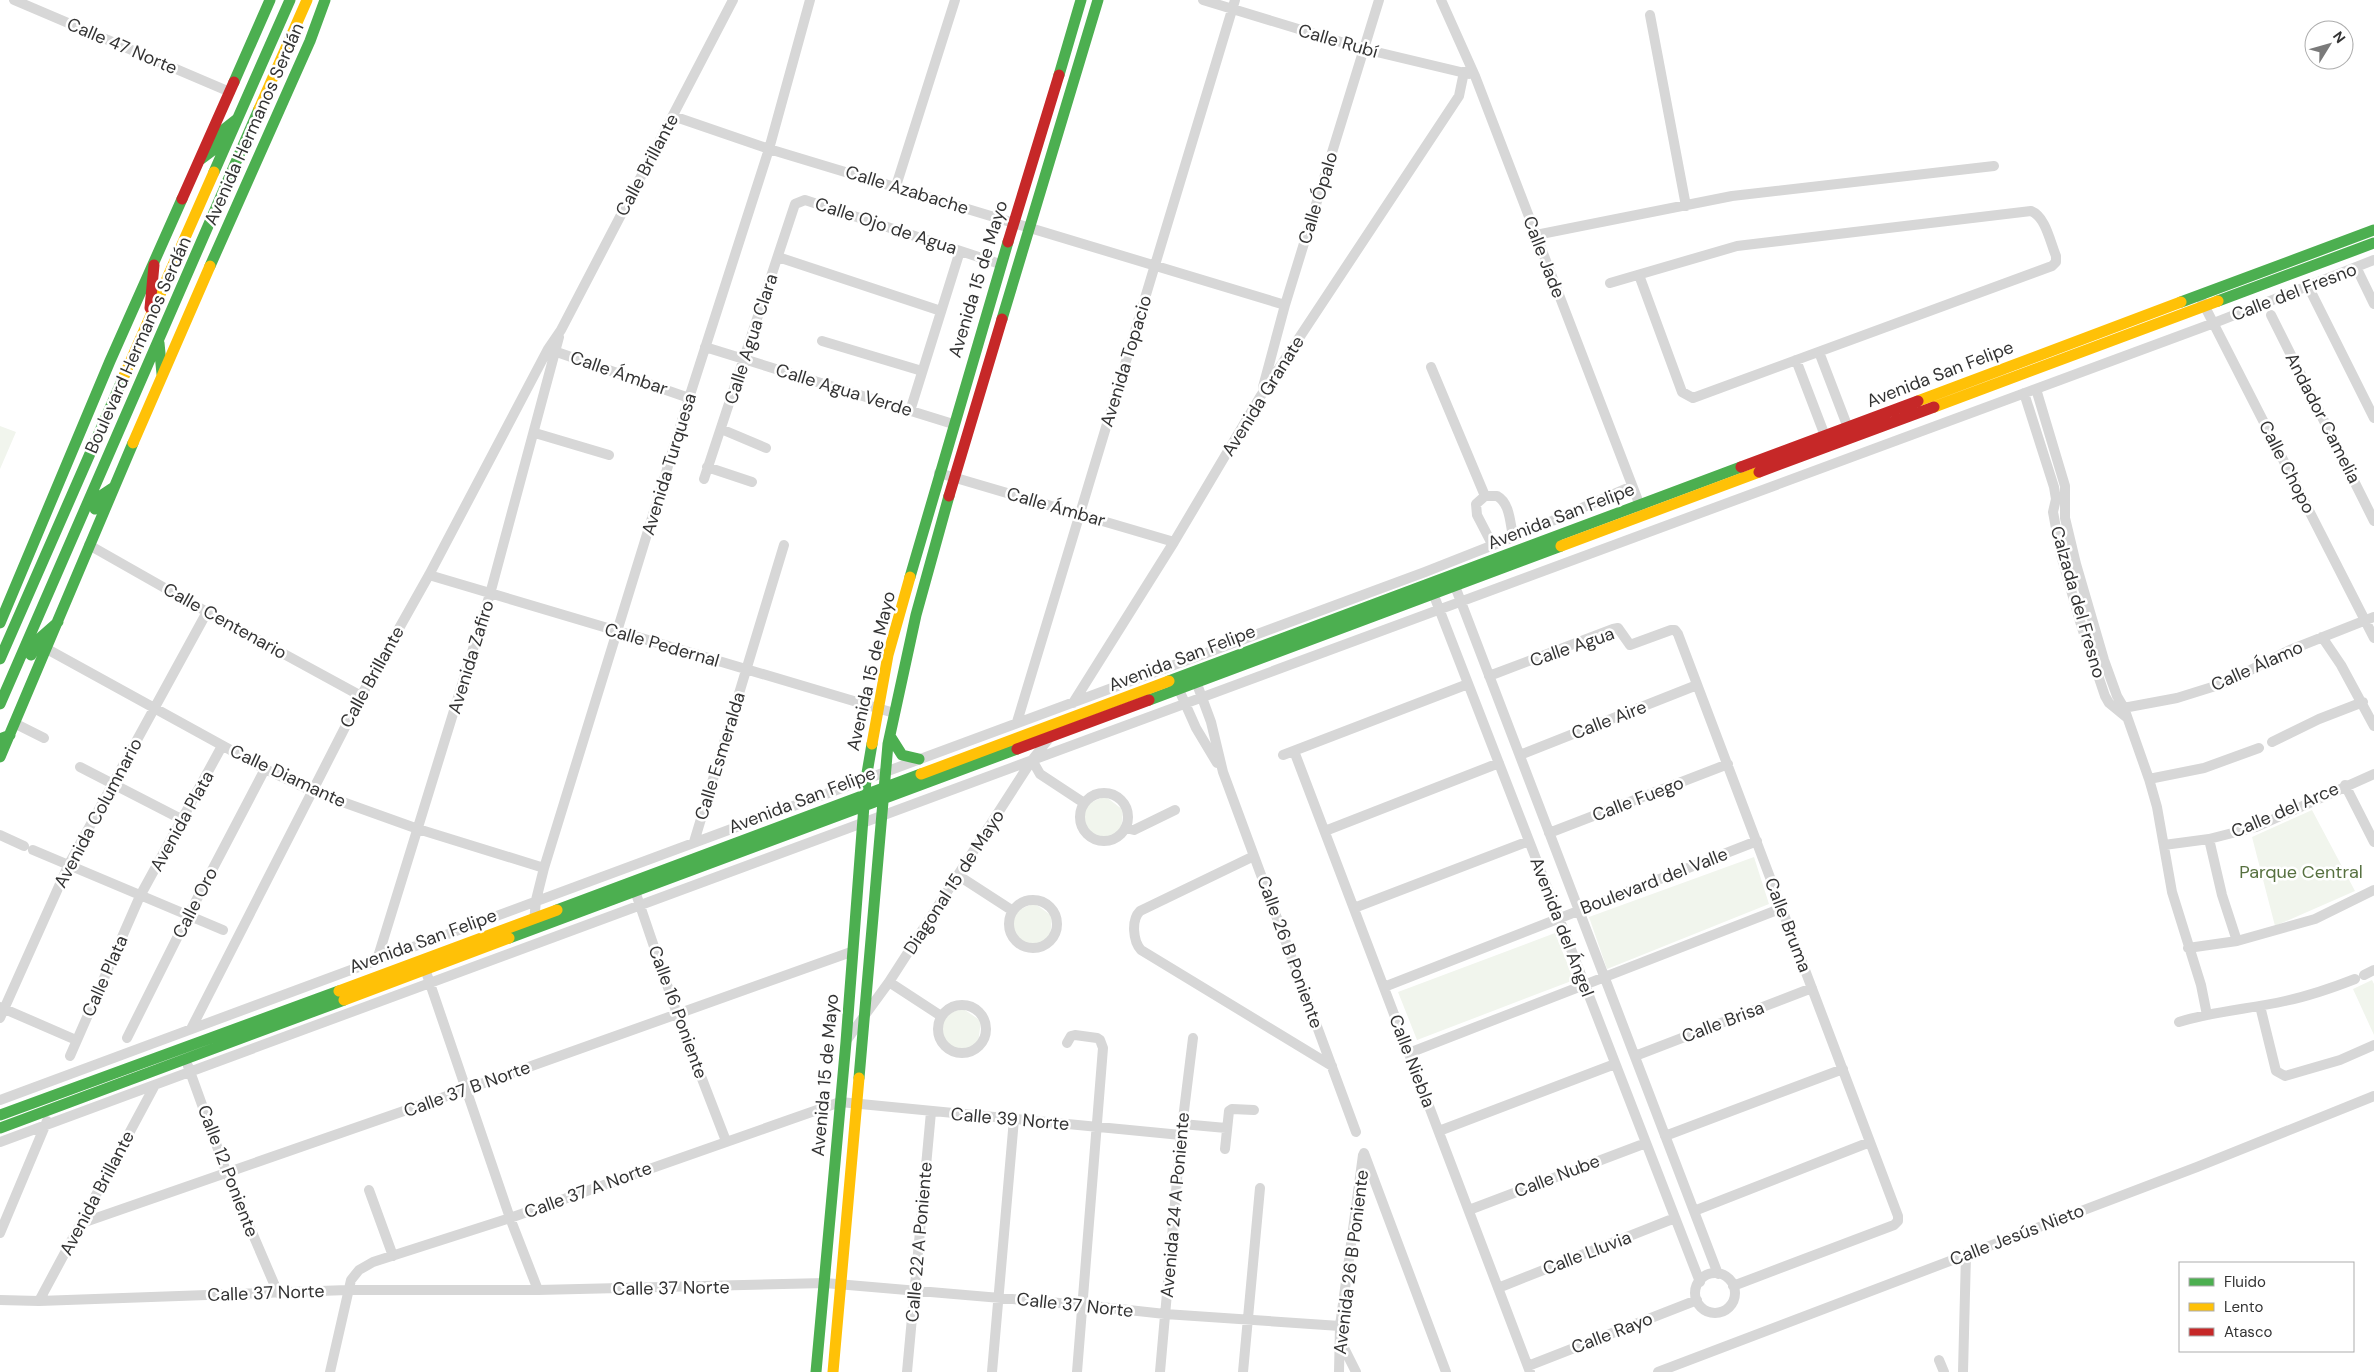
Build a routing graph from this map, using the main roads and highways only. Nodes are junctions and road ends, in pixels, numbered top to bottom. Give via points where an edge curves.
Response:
1 (270, 0) edge
2 (290, 0) edge
3 (308, 0) edge
4 (325, 0) edge
5 (1081, 0) edge
6 (1098, 0) edge
7 (239, 118) junction
8 (256, 118) junction
9 (273, 124) junction
10 (230, 137) junction
11 (208, 142) junction
12 (201, 159) junction
13 (2374, 230) edge
14 (2374, 244) edge
15 (154, 265) junction
16 (149, 320) junction
17 (159, 341) junction
18 (162, 374) junction
19 (1827, 441) junction
20 (114, 488) junction
21 (1642, 510) junction
22 (70, 544) junction
23 (1453, 581) junction
24 (58, 622) junction
25 (0, 623) edge
26 (0, 659) edge
27 (14, 672) junction
28 (1176, 684) junction
29 (0, 704) edge
30 (890, 736) junction
31 (5, 737) edge
32 (0, 756) edge
33 (918, 759) road end
34 (883, 793) junction
35 (864, 801) junction
36 (184, 1054) junction
37 (0, 1115) edge
38 (0, 1128) edge
39 (816, 1372) edge
40 (833, 1372) edge

1 - 11 main road, Avenida Hermanos Serdán
2 - 7 main road, Boulevard Hermanos Serdán
3 - 8 main road, Boulevard Hermanos Serdán
4 - 9 main road, Avenida Hermanos Serdán
5 - 35 main road, Avenida 15 de Mayo via 1000,264 888,655
6 - 30 main road, Avenida 15 de Mayo via 954,477 916,615
7 - 10 main road, Boulevard Hermanos Serdán
7 - 11 main road
8 - 9 main road
8 - 17 main road, Boulevard Hermanos Serdán
9 - 18 main road, Avenida Hermanos Serdán
10 - 12 main road
10 - 16 main road, Boulevard Hermanos Serdán
11 - 12 main road, Avenida Hermanos Serdán
12 - 15 main road, Avenida Hermanos Serdán
13 - 19 main road, Avenida San Felipe via 1847,427
14 - 19 main road, Avenida San Felipe via 1852,438
15 - 16 main road
15 - 25 main road, Avenida Hermanos Serdán
16 - 26 main road, Boulevard Hermanos Serdán
17 - 18 main road
17 - 22 main road, Boulevard Hermanos Serdán
18 - 20 main road, Avenida Hermanos Serdán
19 - 21 main road, Avenida San Felipe
19 - 21 main road, Avenida San Felipe via 1762,472
20 - 22 main road via 102,495 83,535
20 - 24 main road, Avenida Hermanos Serdán
21 - 23 main road, Avenida San Felipe
21 - 23 main road, Avenida San Felipe via 1505,556
22 - 27 main road, Boulevard Hermanos Serdán
23 - 28 main road, Avenida San Felipe
24 - 27 main road via 41,637 25,664
24 - 31 main road, Avenida Hermanos Serdán
27 - 29 main road, Boulevard Hermanos Serdán
28 - 34 main road, Avenida San Felipe via 1061,722
28 - 34 main road, Avenida San Felipe via 1051,737
30 - 33 main road via 902,755
30 - 34 main road, Avenida 15 de Mayo
31 - 32 main road, Avenida Hermanos Serdán
34 - 35 main road, Avenida San Felipe
34 - 40 main road, Avenida 15 de Mayo
35 - 36 main road, Avenida San Felipe
35 - 39 main road, Avenida 15 de Mayo
36 - 37 main road, Avenida San Felipe
36 - 38 main road, Avenida San Felipe

